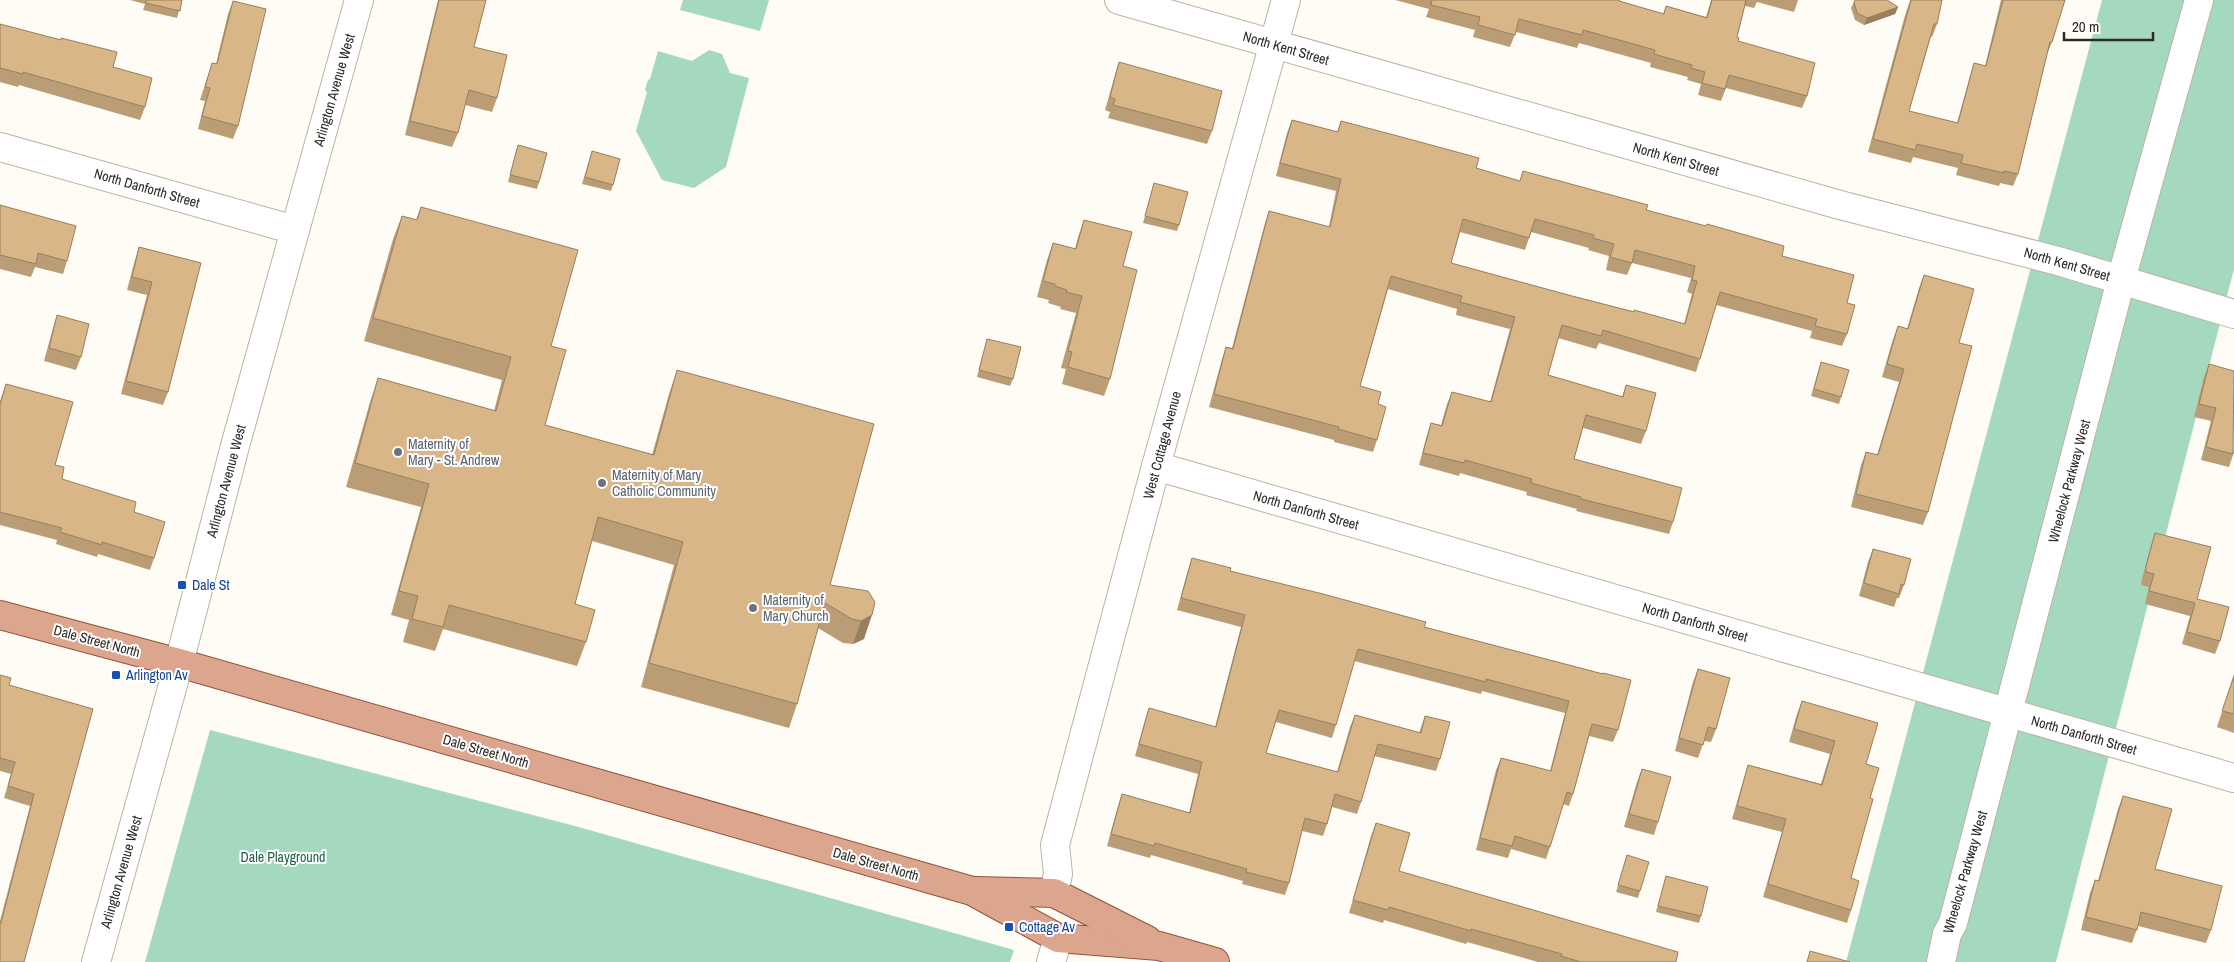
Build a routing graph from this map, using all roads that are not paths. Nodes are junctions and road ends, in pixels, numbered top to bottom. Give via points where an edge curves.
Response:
1 (359, 0) edge
2 (1119, 0) edge
3 (1286, 0) edge
4 (2199, 0) edge
5 (1274, 45) junction
6 (0, 147) edge
7 (295, 230) junction
8 (2121, 280) junction
9 (2234, 314) edge
10 (1156, 466) junction
11 (0, 615) edge
12 (179, 663) junction
13 (2008, 713) junction
14 (2234, 778) edge
15 (972, 891) junction
16 (1054, 893) junction
17 (1158, 946) junction
18 (1054, 950) edge
19 (96, 962) edge
20 (1215, 962) edge
21 (1941, 962) edge

1 - 7 street, Arlington Avenue West
2 - 5 street, North Kent Street
3 - 5 street, West Cottage Avenue
4 - 8 street, Wheelock Parkway West
5 - 8 street, North Kent Street via 1840,205
5 - 10 street, West Cottage Avenue
6 - 7 street, North Danforth Street
7 - 12 street, Arlington Avenue West
8 - 9 street, North Kent Street
8 - 13 street, Wheelock Parkway West
10 - 13 street, North Danforth Street
10 - 16 street, West Cottage Avenue via 1055,845 1058,874
11 - 12 main road, Dale Street North
12 - 15 main road, Dale Street North
12 - 19 street, Arlington Avenue West
13 - 14 street, North Danforth Street
13 - 21 street, Wheelock Parkway West
15 - 16 main road, Dale Street North
15 - 18 main road, Dale Street North
16 - 17 main road, Dale Street North
17 - 18 main road, Dale Street North
17 - 20 main road, Dale Street North

